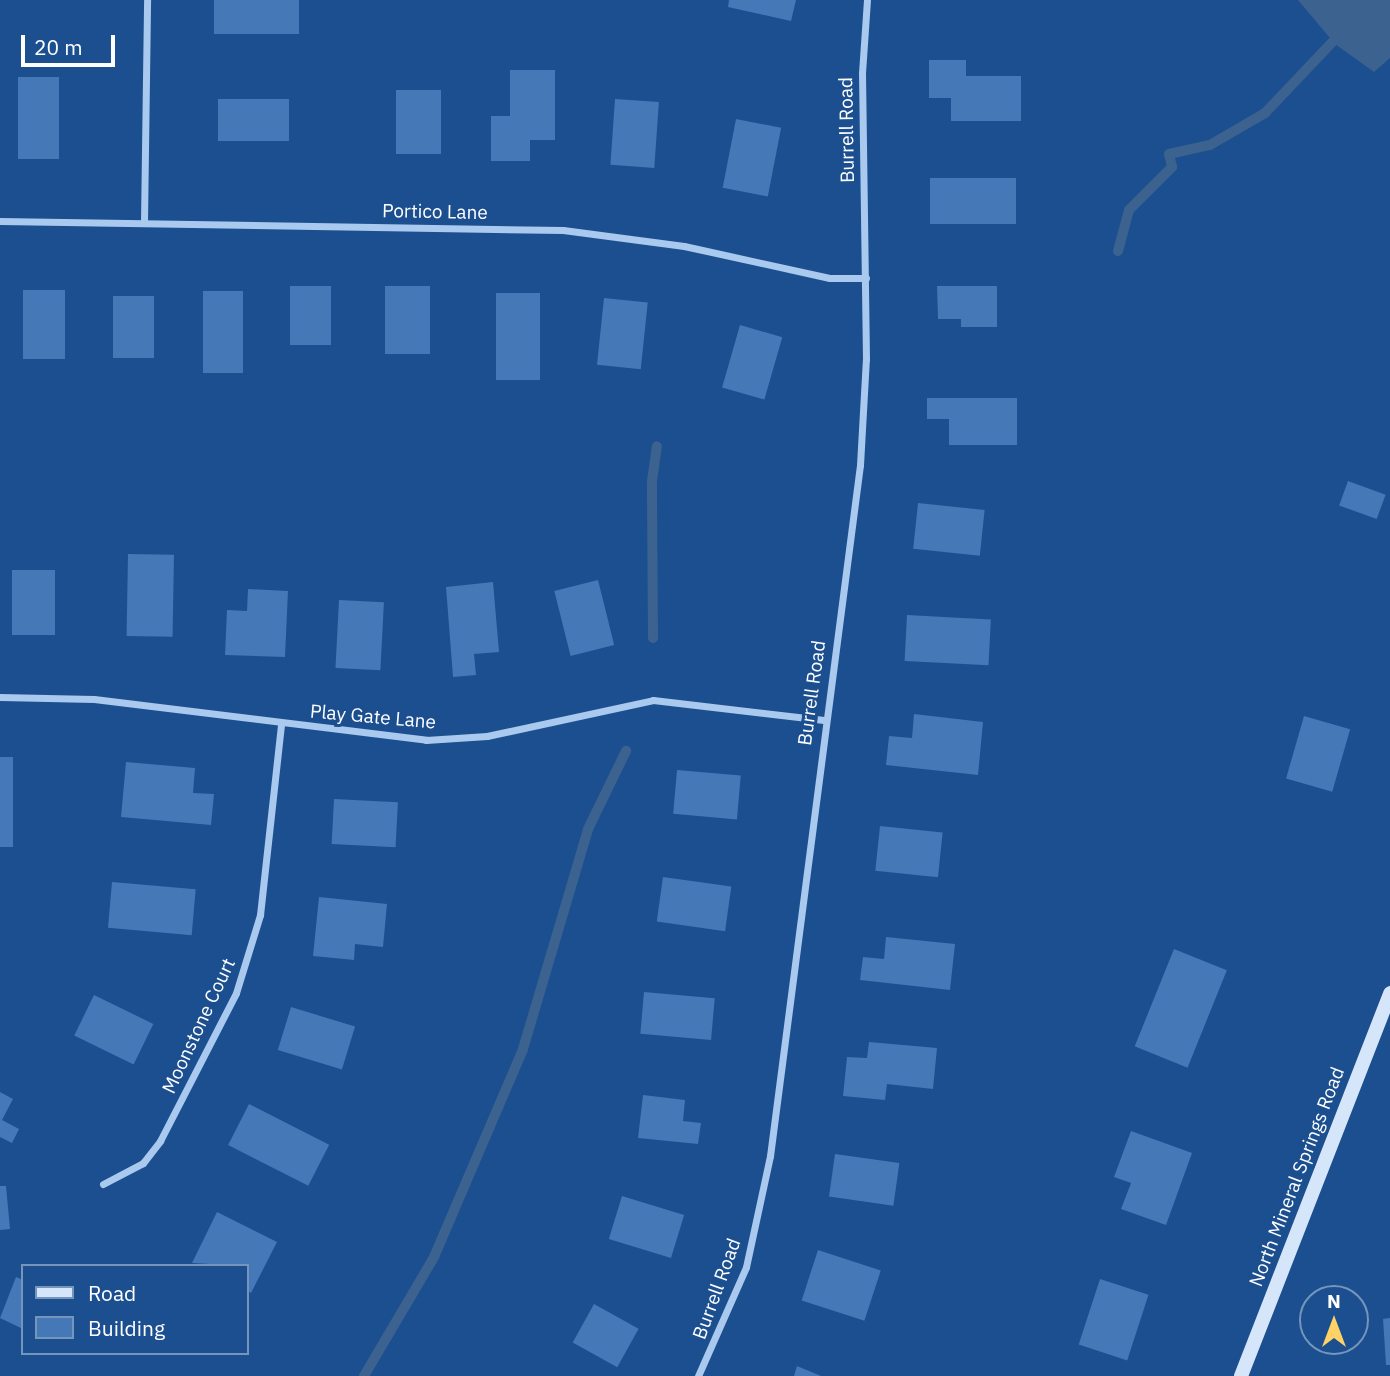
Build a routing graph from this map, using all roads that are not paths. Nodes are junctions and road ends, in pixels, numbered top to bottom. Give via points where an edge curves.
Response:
1 (147, 0) edge
2 (867, 0) edge
3 (0, 221) edge
4 (144, 222) junction
5 (866, 278) junction
6 (0, 697) edge
7 (824, 720) junction
8 (281, 724) junction
9 (1390, 993) edge
10 (103, 1184) dead end
11 (698, 1376) edge
12 (1241, 1376) edge

1 - 4 street
2 - 5 street, Burrell Road via 862,73
3 - 4 street, Portico Lane
4 - 5 street, Portico Lane via 563,230 684,246 830,278
5 - 7 street, Burrell Road via 860,466
6 - 8 street, Play Gate Lane via 94,699
7 - 8 street, Play Gate Lane via 653,700 487,736 426,740
7 - 11 street, Burrell Road via 770,1156 746,1267
8 - 10 street, Moonstone Court via 260,915 236,993 160,1141 143,1163
9 - 12 street, North Mineral Springs Road

